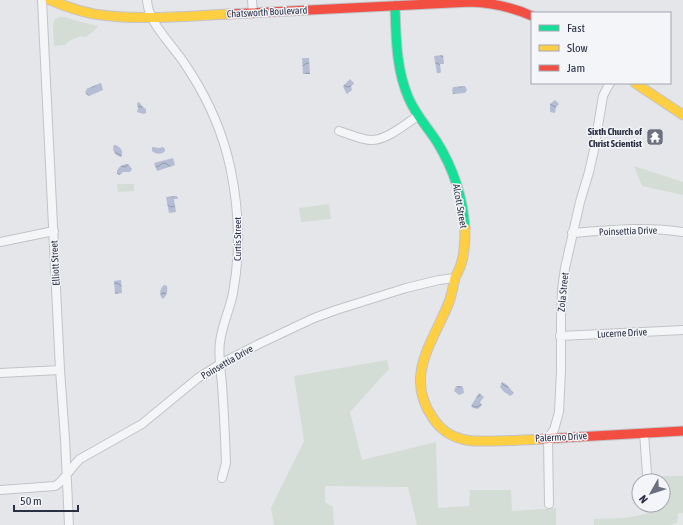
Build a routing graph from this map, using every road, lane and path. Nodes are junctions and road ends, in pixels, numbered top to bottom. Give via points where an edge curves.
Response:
1 (42, 0) edge
2 (50, 0) edge
3 (147, 0) edge
4 (252, 0) edge
5 (358, 4) edge
6 (395, 6) junction
7 (252, 13) junction
8 (531, 16) edge
9 (152, 18) junction
10 (609, 84) edge
11 (636, 84) edge
12 (683, 115) edge
13 (418, 116) junction
14 (339, 131) dead end
15 (54, 231) junction
16 (683, 232) edge
17 (572, 233) junction
18 (0, 242) edge
19 (455, 278) junction
20 (683, 330) edge
21 (560, 336) junction
22 (220, 364) junction
23 (60, 370) junction
24 (0, 373) edge
25 (442, 429) joint
26 (683, 431) edge
27 (644, 433) junction
28 (548, 438) junction
29 (647, 473) edge
30 (67, 474) junction
31 (222, 478) dead end
32 (0, 490) edge
33 (549, 504) dead end
34 (69, 525) edge

1 - 15 street, Elliott Street
2 - 9 street, Chatsworth Boulevard via 100,15
3 - 9 street, Curtis Street
4 - 7 street
5 - 6 street, Chatsworth Boulevard
5 - 7 street, Chatsworth Boulevard
6 - 8 street, Chatsworth Boulevard via 480,2 498,4
6 - 13 street, Alcott Street via 401,78
7 - 9 street, Chatsworth Boulevard
9 - 22 street, Curtis Street via 202,93 224,144 235,191 239,226 237,268 233,294 220,341
10 - 17 street, Zola Street via 604,96 589,172
11 - 12 street
13 - 14 street via 378,139 366,139
13 - 19 street, Alcott Street via 445,156 456,180 464,217 465,242
15 - 18 street
15 - 23 street, Elliott Street
16 - 17 street, Poinsettia Drive via 629,229
17 - 21 street, Zola Street via 562,290
19 - 22 street, Poinsettia Drive via 406,288 314,318
19 - 25 street, Alcott Street via 448,305 422,361 421,392 427,411
20 - 21 street, Lucerne Drive
21 - 28 street, Zola Street via 559,412 554,430
22 - 30 street, Poinsettia Drive via 198,378 142,424 80,459
22 - 31 street, Curtis Street via 226,463
23 - 24 street
23 - 30 street, Elliott Street
25 - 28 street, Palermo Drive via 459,439 476,441
26 - 27 street, Palermo Drive
27 - 28 street, Palermo Drive
27 - 29 street
28 - 33 street, Zola Street
30 - 32 street, Poinsettia Drive via 55,486
30 - 34 street, Elliott Street

